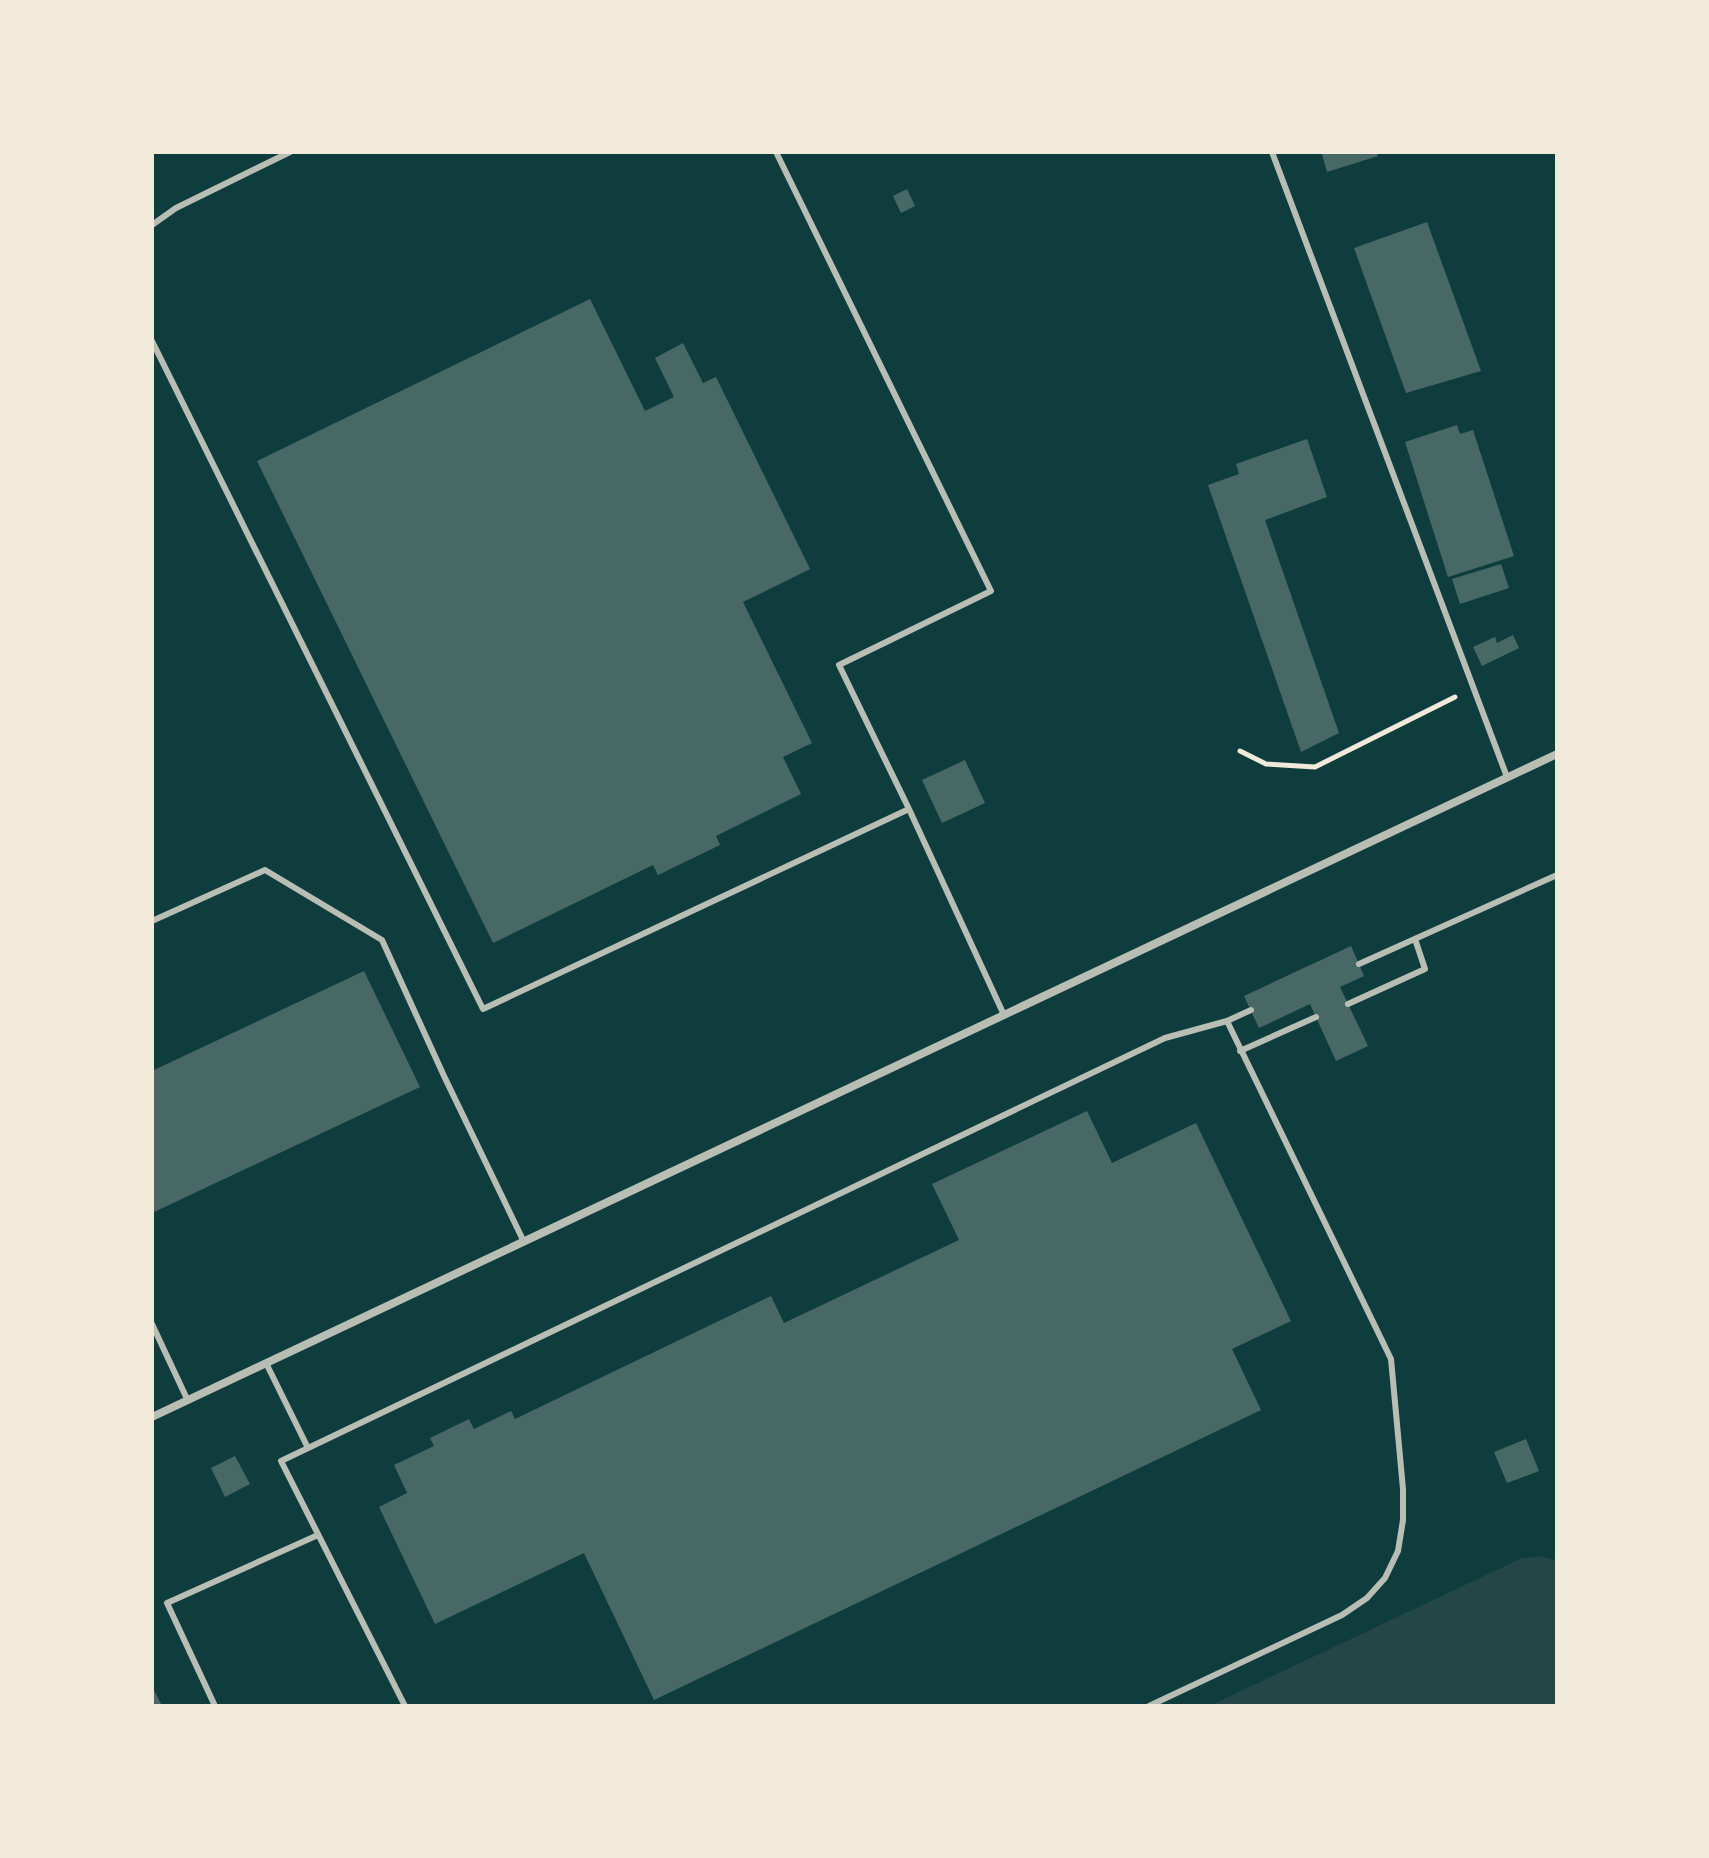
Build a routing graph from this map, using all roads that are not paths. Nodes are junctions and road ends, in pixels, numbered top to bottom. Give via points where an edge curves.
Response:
1 (290, 152) edge
2 (776, 152) edge
3 (1272, 152) edge
4 (152, 225) edge
5 (152, 341) edge
6 (1556, 757) edge
7 (1507, 777) junction
8 (909, 809) junction
9 (1557, 875) edge
10 (152, 921) edge
11 (1415, 939) junction
12 (1359, 964) dead end
13 (1348, 1004) dead end
14 (1251, 1010) dead end
15 (1004, 1015) junction
16 (1316, 1017) dead end
17 (1227, 1021) junction
18 (1240, 1051) junction
19 (524, 1242) junction
20 (152, 1324) edge
21 (267, 1365) junction
22 (188, 1401) junction
23 (152, 1417) edge
24 (308, 1448) junction
25 (318, 1535) junction
26 (215, 1706) edge
27 (405, 1706) edge
28 (1149, 1706) edge

1 - 4 lane
2 - 8 lane via 991,591 839,665
3 - 7 lane
5 - 8 lane via 483,1009
6 - 7 street
7 - 15 street
8 - 15 lane
9 - 11 lane
10 - 19 lane via 265,870 382,940
11 - 12 lane
11 - 13 lane via 1425,969
14 - 17 lane
15 - 19 street
16 - 18 lane
17 - 18 lane
17 - 24 lane via 1165,1038
18 - 28 lane via 1391,1359 1403,1520 1398,1551 1385,1578 1367,1598 1342,1615
19 - 21 street
20 - 22 lane
21 - 22 street
21 - 24 lane
22 - 23 street
24 - 25 lane via 281,1461
25 - 26 lane via 167,1603
25 - 27 lane

